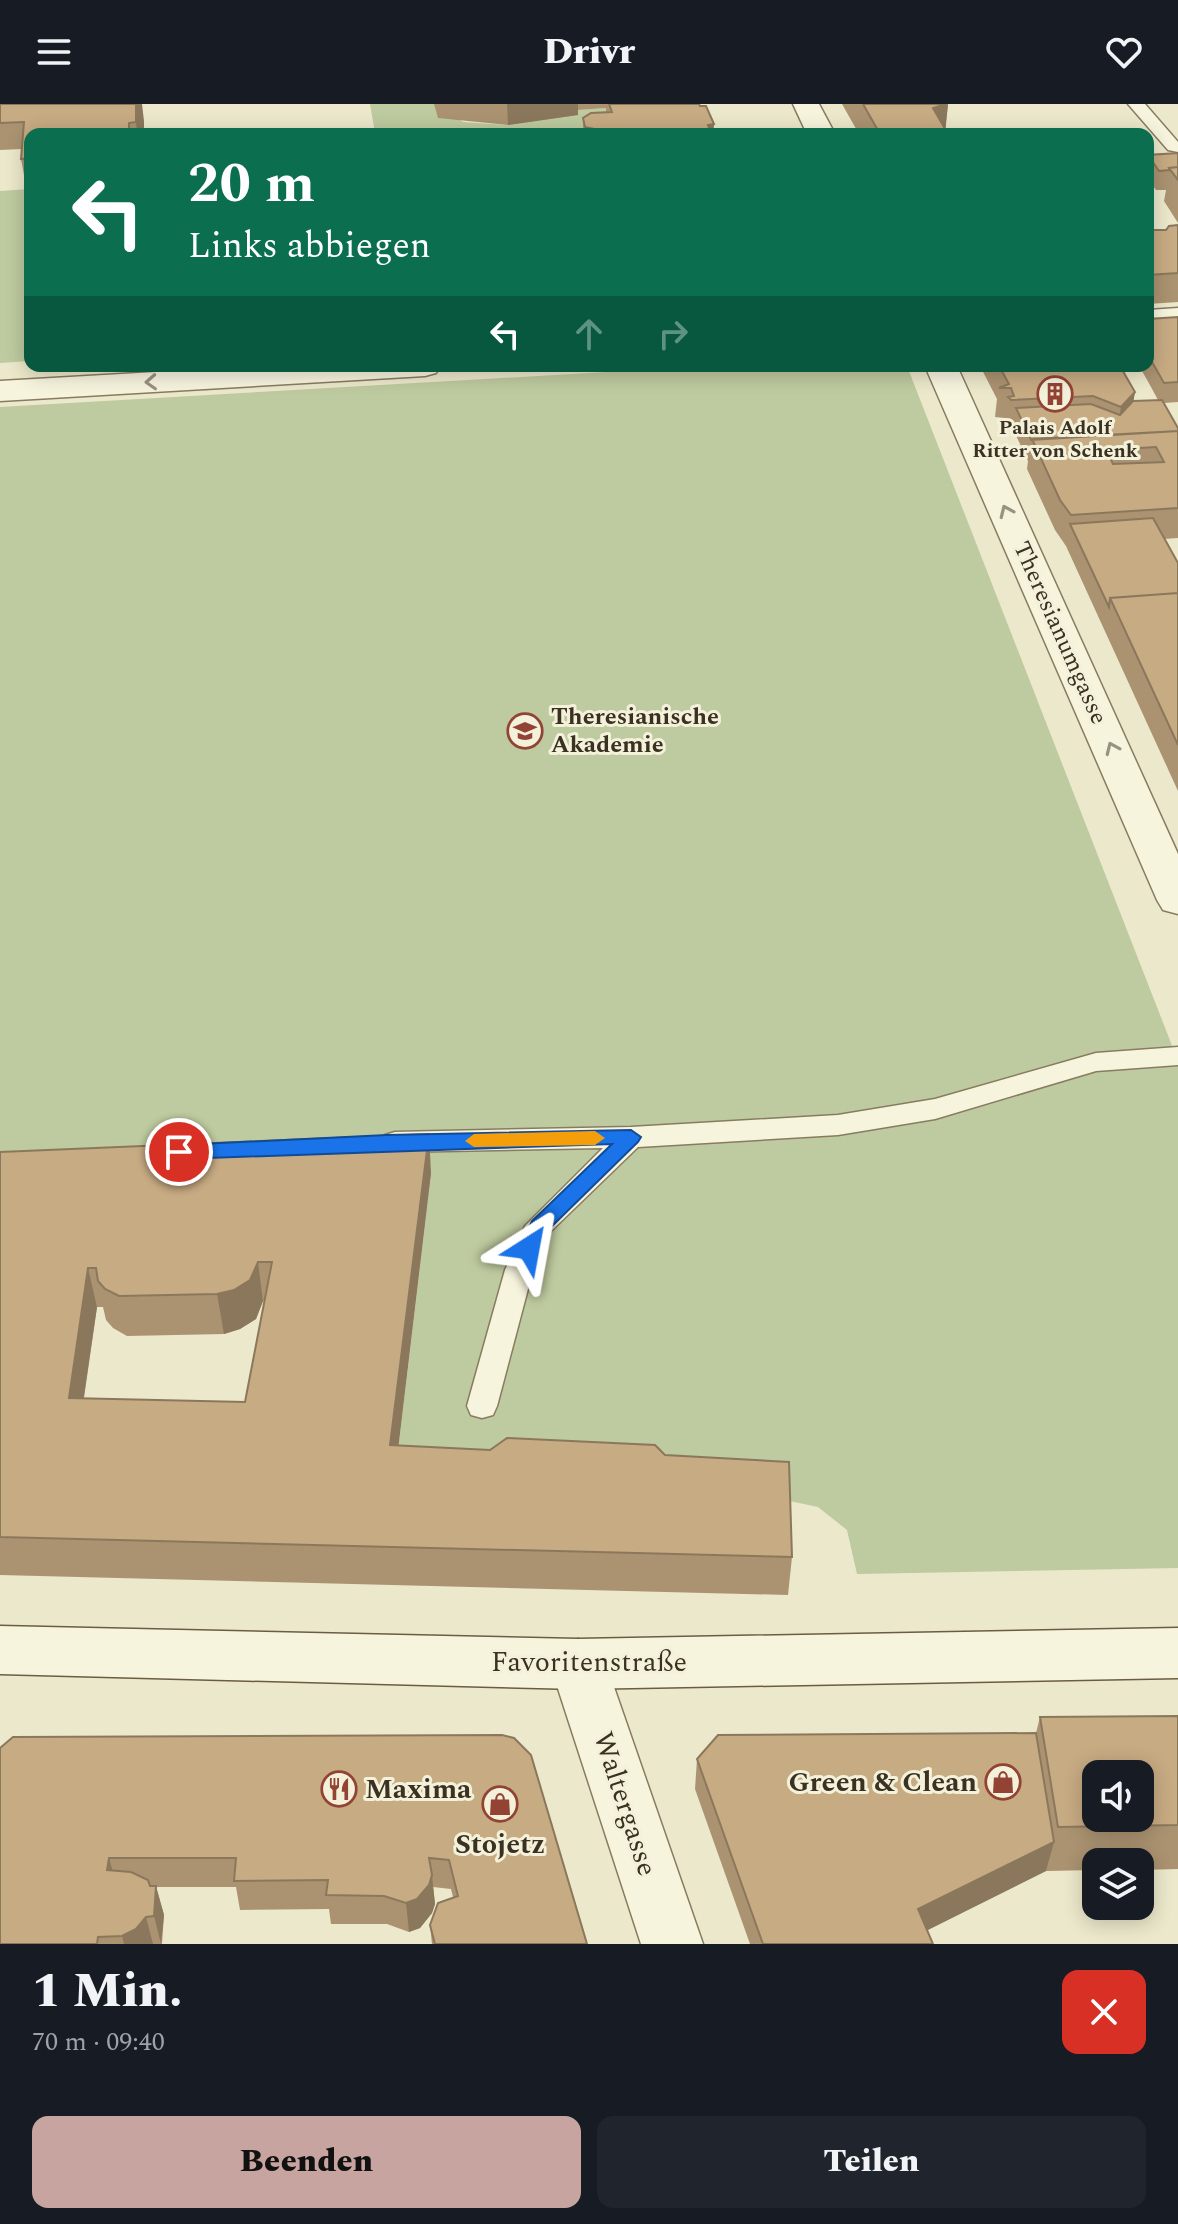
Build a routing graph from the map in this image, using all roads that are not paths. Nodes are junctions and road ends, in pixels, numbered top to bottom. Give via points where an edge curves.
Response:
1 (806, 104) edge
2 (1136, 104) edge
3 (818, 128) edge
4 (1178, 147) edge
5 (1178, 317) edge
6 (1154, 319) edge
7 (323, 372) edge
8 (944, 372) edge
9 (0, 391) edge
10 (1161, 818) edge
11 (1178, 900) edge
12 (1178, 1056) edge
13 (631, 1137) junction
14 (372, 1143) edge
15 (482, 1406) dead end
16 (0, 1650) edge
17 (1178, 1653) edge
18 (578, 1664) junction
19 (672, 1944) edge

1 - 3 street
2 - 4 lane
5 - 6 street
7 -> 9 street
10 -> 8 street, Theresianumgasse
10 - 11 street, Theresianumgasse
12 - 13 lane via 1096,1062 935,1109 838,1125
13 - 14 lane
13 - 15 lane via 539,1226 519,1270
16 - 18 street, Favoritenstraße
17 - 18 street, Favoritenstraße
18 - 19 street, Waltergasse

